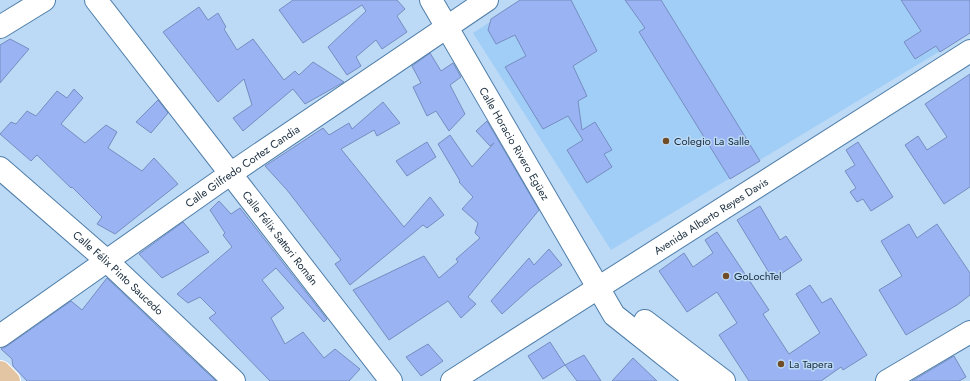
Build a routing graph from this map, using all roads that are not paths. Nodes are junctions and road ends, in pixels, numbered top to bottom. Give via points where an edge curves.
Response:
1 (44, 0) edge
2 (96, 0) edge
3 (431, 0) edge
4 (487, 0) edge
5 (447, 26) junction
6 (0, 27) edge
7 (970, 51) edge
8 (0, 168) edge
9 (230, 174) junction
10 (107, 261) junction
11 (598, 287) junction
12 (0, 336) edge
13 (968, 339) edge
14 (0, 372) edge
15 (9, 381) edge
16 (234, 381) edge
17 (391, 381) edge
18 (452, 381) edge
19 (697, 381) edge
20 (724, 381) edge
21 (887, 381) edge

1 - 6 street
2 - 9 street, Calle Félix Sattori Román
3 - 5 street, Calle Horacio Rivero Egüez
4 - 5 street, Calle Gilfredo Cortez Candia
5 - 9 street, Calle Gilfredo Cortez Candia
5 - 11 street, Calle Horacio Rivero Egüez
7 - 11 street, Avenida Alberto Reyes Davis
8 - 10 street, Calle Félix Pinto Saucedo
9 - 10 street, Calle Gilfredo Cortez Candia
9 - 17 street, Calle Félix Sattori Román
10 - 12 street, Calle Gilfredo Cortez Candia
10 - 16 street, Calle Félix Pinto Saucedo
11 - 18 street, Avenida Alberto Reyes Davis
11 - 19 street, Calle Horacio Rivero Egüez via 614,315
11 - 20 street, Calle Horacio Rivero Egüez
13 - 21 street
14 - 15 main road

